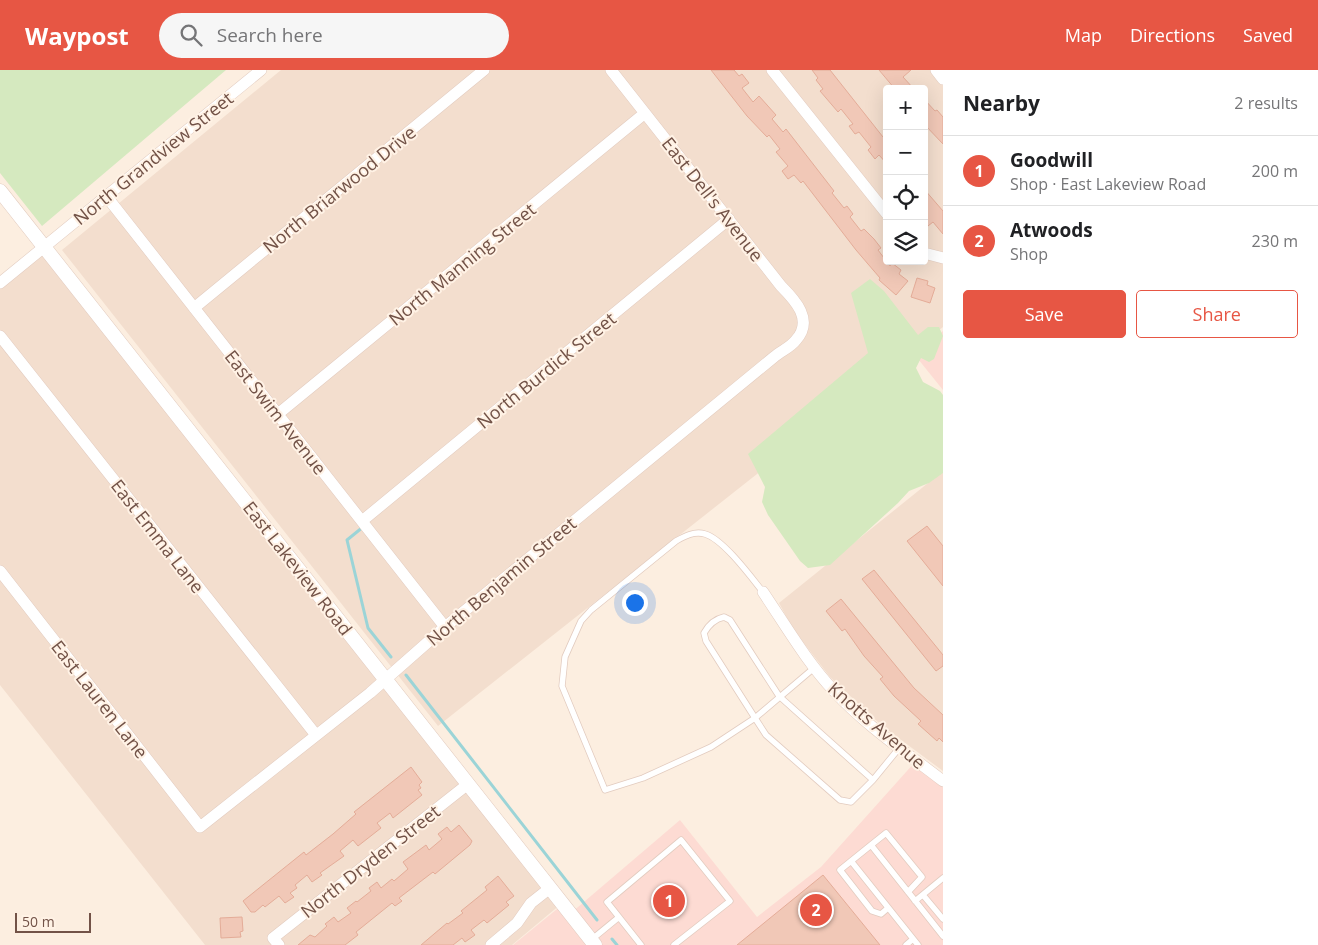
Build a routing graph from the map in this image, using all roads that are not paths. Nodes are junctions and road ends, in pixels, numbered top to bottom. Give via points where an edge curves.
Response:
1 (260, 70) edge
2 (484, 70) edge
3 (611, 70) edge
4 (772, 70) edge
5 (936, 70) edge
6 (943, 79) edge
7 (645, 113) junction
8 (0, 191) edge
9 (107, 197) junction
10 (883, 209) edge
11 (729, 219) junction
12 (44, 246) junction
13 (928, 255) edge
14 (943, 258) edge
15 (0, 283) edge
16 (194, 308) junction
17 (801, 332) joint
18 (0, 336) edge
19 (278, 414) junction
20 (362, 522) junction
21 (0, 571) edge
22 (763, 592) joint
23 (445, 627) junction
24 (814, 668) junction
25 (386, 680) junction
26 (779, 696) junction
27 (755, 718) junction
28 (316, 735) junction
29 (900, 747) junction
30 (873, 780) junction
31 (943, 781) edge
32 (468, 784) junction
33 (200, 827) joint
34 (870, 845) junction
35 (851, 861) junction
36 (942, 881) edge
37 (550, 888) junction
38 (908, 892) junction
39 (923, 895) junction
40 (915, 901) junction
41 (888, 908) junction
42 (619, 917) junction
43 (943, 919) edge
44 (943, 936) edge
45 (913, 939) junction
46 (276, 941) edge
47 (593, 942) edge
48 (491, 945) edge
49 (641, 945) edge
50 (674, 945) edge
51 (906, 945) edge
52 (918, 945) edge

1 - 9 street, North Grandview Street
2 - 16 street, North Briarwood Drive
3 - 7 street, East Dell's Avenue
4 - 10 street
5 - 6 street
7 - 11 street, East Dell's Avenue
7 - 19 street, North Manning Street
8 - 12 street, East Lakeview Road
9 - 12 street, North Grandview Street
9 - 16 street, East Swim Avenue
11 - 17 street, East Dell's Avenue via 799,306 803,319
11 - 20 street, North Burdick Street
12 - 15 street, North Grandview Street
12 - 25 street, East Lakeview Road
13 - 14 street
16 - 19 street, East Swim Avenue
17 - 23 street, North Benjamin Street via 792,344
18 - 28 street, East Emma Lane
19 - 20 street, East Swim Avenue
20 - 23 street, East Swim Avenue
21 - 33 street, East Lauren Lane
22 - 24 street, Knotts Avenue
22 - 27 lane via 716,539 706,534 687,535 601,601 581,621 570,643 563,670 562,686 605,790 643,778 711,747
23 - 25 street, North Benjamin Street
24 - 26 lane
24 - 29 street, Knotts Avenue via 862,717
25 - 28 street, North Benjamin Street
25 - 32 street, East Lakeview Road
26 - 27 lane
26 - 27 lane via 734,624 724,617 712,622 704,633 706,641
26 - 30 lane
27 - 30 lane via 766,735 840,800 851,802
28 - 33 street, North Benjamin Street
29 - 30 lane
29 - 31 street, Knotts Avenue
32 - 37 street, East Lakeview Road
32 - 46 street, North Dryden Street
34 - 35 lane
34 - 38 lane
34 - 38 lane via 886,833 922,877
35 - 41 lane
35 - 41 lane via 840,870 866,904 881,914
36 - 39 lane
37 - 47 street, East Lakeview Road
37 - 48 street
38 - 40 lane
39 - 40 lane
39 - 43 lane
40 - 44 lane
41 - 45 lane
42 - 47 lane
42 - 49 lane
42 - 50 lane via 607,902 681,840 730,901
45 - 51 lane
45 - 52 lane

